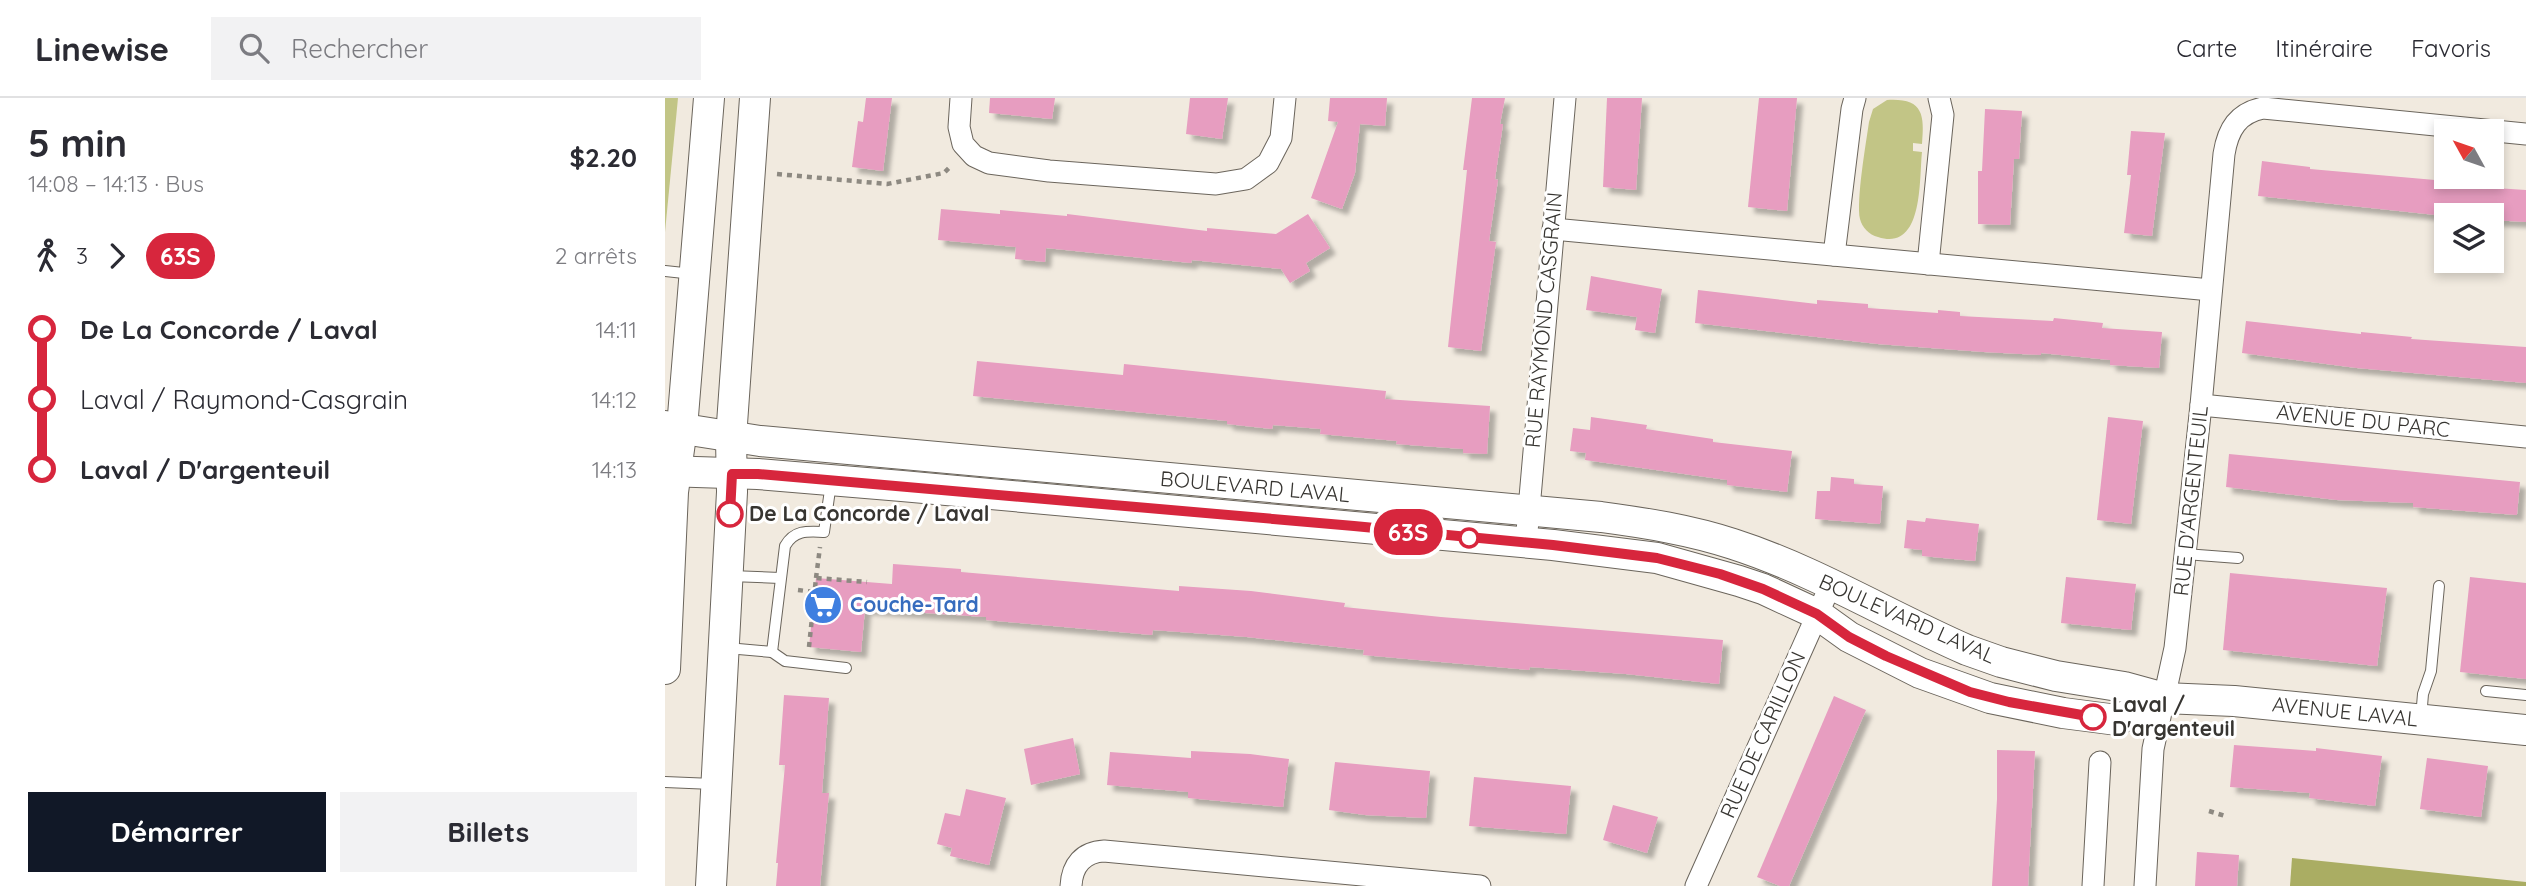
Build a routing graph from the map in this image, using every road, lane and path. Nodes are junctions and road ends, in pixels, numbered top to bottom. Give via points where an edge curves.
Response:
1 (709, 98) edge
2 (755, 98) edge
3 (961, 98) edge
4 (1285, 98) edge
5 (1565, 98) edge
6 (1855, 98) edge
7 (1939, 98) edge
8 (2526, 134) edge
9 (967, 149) junction
10 (777, 174) dead end
11 (1553, 229) junction
12 (1834, 255) junction
13 (1928, 264) junction
14 (665, 271) edge
15 (695, 274) junction
16 (2211, 290) junction
17 (2201, 405) junction
18 (673, 427) edge
19 (2526, 437) edge
20 (731, 438) junction
21 (670, 471) edge
22 (732, 474) junction
23 (831, 480) junction
24 (1527, 510) junction
25 (824, 532) junction
26 (1525, 543) junction
27 (2185, 554) junction
28 (2238, 558) dead end
29 (727, 576) junction
30 (780, 578) junction
31 (816, 578) junction
32 (867, 582) dead end
33 (1831, 584) junction
34 (2439, 586) dead end
35 (1817, 614) junction
36 (809, 647) dead end
37 (723, 648) junction
38 (772, 652) junction
39 (665, 666) edge
40 (846, 668) dead end
41 (2486, 691) dead end
42 (2526, 695) edge
43 (2164, 698) junction
44 (2420, 720) junction
45 (2526, 730) edge
46 (2100, 762) dead end
47 (665, 782) edge
48 (716, 784) junction
49 (2209, 811) dead end
50 (2225, 817) dead end
51 (1343, 880) edge
52 (1382, 881) edge
53 (711, 886) edge
54 (1071, 886) edge
55 (1480, 886) edge
56 (1696, 886) edge
57 (2093, 886) edge
58 (2145, 886) edge

1 - 15 street
2 - 20 street
3 - 9 street via 960,136
4 - 9 street via 1281,138 1274,156 1254,175 1237,182 1024,169 989,163
5 - 11 street, RUE RAYMOND CASGRAIN
6 - 12 street
7 - 13 street via 1943,115
8 - 16 street, RUE D'ARGENTEUIL via 2255,109 2239,118 2225,144
9 - 10 path via 944,173 887,184
11 - 12 street
11 - 24 street, RUE RAYMOND CASGRAIN
12 - 13 street
13 - 16 street
14 - 15 lane
15 - 18 street
16 - 17 street, RUE D'ARGENTEUIL
17 - 19 street, AVENUE DU PARC
17 - 27 street, RUE D'ARGENTEUIL
18 - 20 street, BOULEVARD LAVAL
18 - 21 street
20 - 22 street
20 - 24 street, BOULEVARD LAVAL
21 - 22 street, BOULEVARD LAVAL
21 - 39 street
22 - 23 street, BOULEVARD LAVAL
22 - 29 street
23 - 25 lane
23 - 26 street, BOULEVARD LAVAL
24 - 26 street, RUE RAYMOND CASGRAIN
24 - 33 street, BOULEVARD LAVAL via 1695,533 1769,557
25 - 30 lane via 802,531 792,536 785,546
25 - 31 path
26 - 35 street, BOULEVARD LAVAL via 1689,566 1763,589
27 - 28 lane
27 - 43 street, RUE D'ARGENTEUIL via 2175,648
29 - 30 lane
29 - 37 street
30 - 38 lane
31 - 32 path
31 - 36 path
33 - 35 street, RUE DE CARILLON
33 - 43 street, BOULEVARD LAVAL via 1994,660
34 - 44 lane via 2431,671
35 - 43 street, BOULEVARD LAVAL via 1849,637 1920,673 2009,702 2117,720
35 - 56 street, RUE DE CARILLON
37 - 38 lane
37 - 48 street
38 - 40 lane via 785,660
41 - 42 lane
43 - 44 street, AVENUE LAVAL
43 - 58 street, RUE D'ARGENTEUIL via 2153,749
44 - 45 street, AVENUE LAVAL
46 - 57 street
47 - 48 lane
48 - 53 street
49 - 50 path
51 - 52 street
51 - 54 street via 1099,852 1077,863
52 - 55 street

